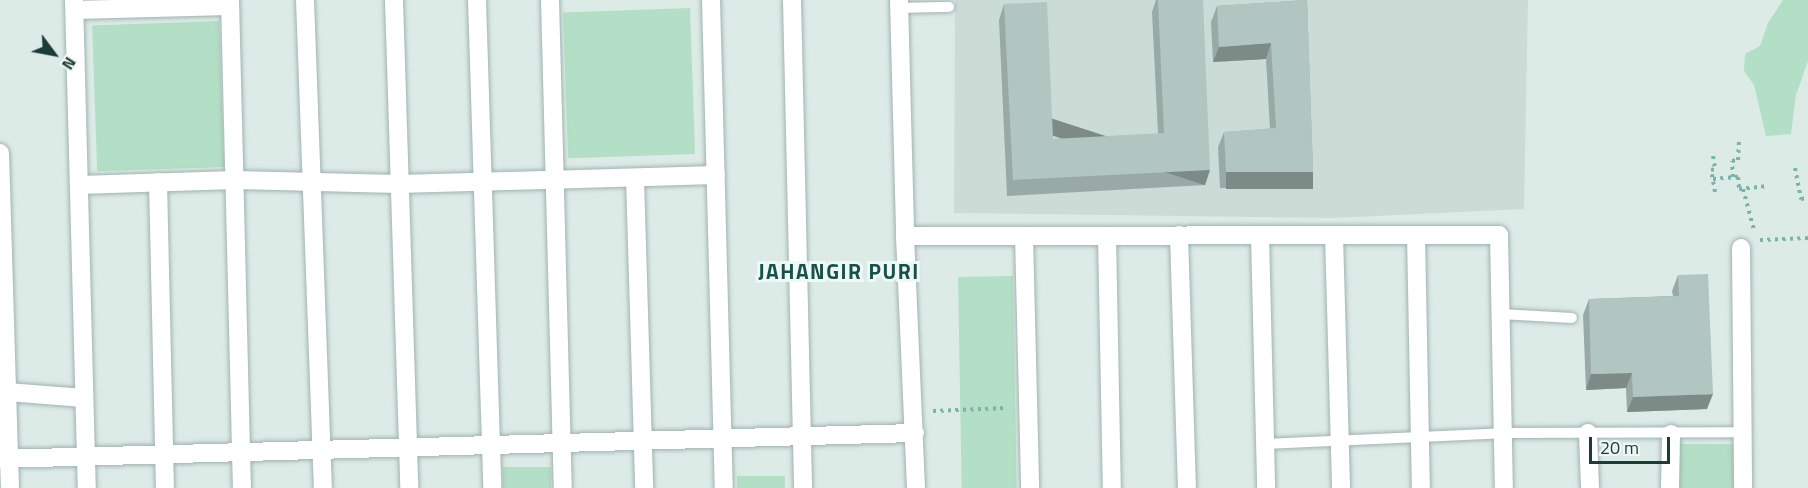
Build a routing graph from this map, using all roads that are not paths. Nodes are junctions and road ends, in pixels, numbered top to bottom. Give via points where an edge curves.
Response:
1 (305, 0) edge
2 (394, 0) edge
3 (477, 0) edge
4 (550, 0) edge
5 (711, 0) edge
6 (792, 0) edge
7 (230, 3) edge
8 (154, 4) edge
9 (899, 4) edge
10 (74, 5) edge
11 (949, 7) dead end
12 (0, 153) edge
13 (716, 175) junction
14 (635, 178) junction
15 (234, 180) junction
16 (483, 180) junction
17 (554, 181) junction
18 (158, 182) junction
19 (309, 184) junction
20 (398, 184) junction
21 (79, 185) junction
22 (1179, 235) junction
23 (1260, 235) junction
24 (1334, 235) junction
25 (1416, 235) junction
26 (905, 236) junction
27 (1024, 236) junction
28 (1107, 236) junction
29 (1748, 244) road end
30 (1501, 314) junction
31 (1572, 318) dead end
32 (8, 392) junction
33 (84, 398) junction
34 (1742, 432) junction
35 (915, 433) junction
36 (1503, 433) junction
37 (1588, 434) junction
38 (1671, 434) junction
39 (802, 436) junction
40 (723, 438) junction
41 (1419, 438) junction
42 (643, 440) junction
43 (1339, 441) junction
44 (561, 443) junction
45 (1265, 444) junction
46 (491, 445) junction
47 (408, 447) junction
48 (322, 450) junction
49 (242, 452) junction
50 (164, 454) junction
51 (86, 457) junction
52 (5, 459) edge
53 (10, 488) edge
54 (87, 488) edge
55 (165, 488) edge
56 (243, 488) edge
57 (323, 488) edge
58 (409, 488) edge
59 (492, 488) edge
60 (563, 488) edge
61 (644, 488) edge
62 (724, 488) edge
63 (803, 488) edge
64 (916, 488) edge
65 (1030, 488) edge
66 (1112, 488) edge
67 (1187, 488) edge
68 (1266, 488) edge
69 (1341, 488) edge
70 (1420, 488) edge
71 (1504, 488) edge
72 (1590, 488) edge
73 (1670, 488) edge
74 (1743, 488) edge

1 - 19 street
2 - 20 street
3 - 16 street
4 - 17 street
5 - 13 street
6 - 39 street
7 - 8 street
7 - 15 street
8 - 10 street
9 - 11 lane
9 - 26 street
10 - 21 street
12 - 32 street
13 - 14 street
13 - 40 street
14 - 17 street
14 - 42 street
15 - 18 street
15 - 19 street
15 - 49 street
16 - 17 street
16 - 20 street
16 - 46 street
17 - 44 street
18 - 21 street
18 - 50 street
19 - 20 street
19 - 48 street
20 - 47 street
21 - 33 street
22 - 23 street
22 - 28 street
22 - 67 street
23 - 24 street
23 - 45 street
24 - 25 street
24 - 43 street
25 - 30 street via 1499,235
25 - 41 street
26 - 27 street
26 - 35 street
27 - 28 street
27 - 65 street
28 - 66 street
29 - 34 street
30 - 31 lane
30 - 36 street
32 - 33 street
32 - 52 street
33 - 51 street
34 - 38 lane
34 - 74 street
35 - 39 street
35 - 64 street
36 - 37 lane
36 - 41 lane
36 - 71 street
37 - 38 lane
37 - 72 street
38 - 73 street
39 - 40 street
39 - 63 street
40 - 42 street
40 - 62 street
41 - 43 lane
41 - 70 street
42 - 44 street
42 - 61 street
43 - 45 lane
43 - 69 street
44 - 46 street
44 - 60 street
45 - 68 street
46 - 47 street
46 - 59 street
47 - 48 street
47 - 58 street
48 - 49 street
48 - 57 street
49 - 50 street
49 - 56 street
50 - 51 street
50 - 55 street
51 - 52 street
51 - 54 street
52 - 53 street

